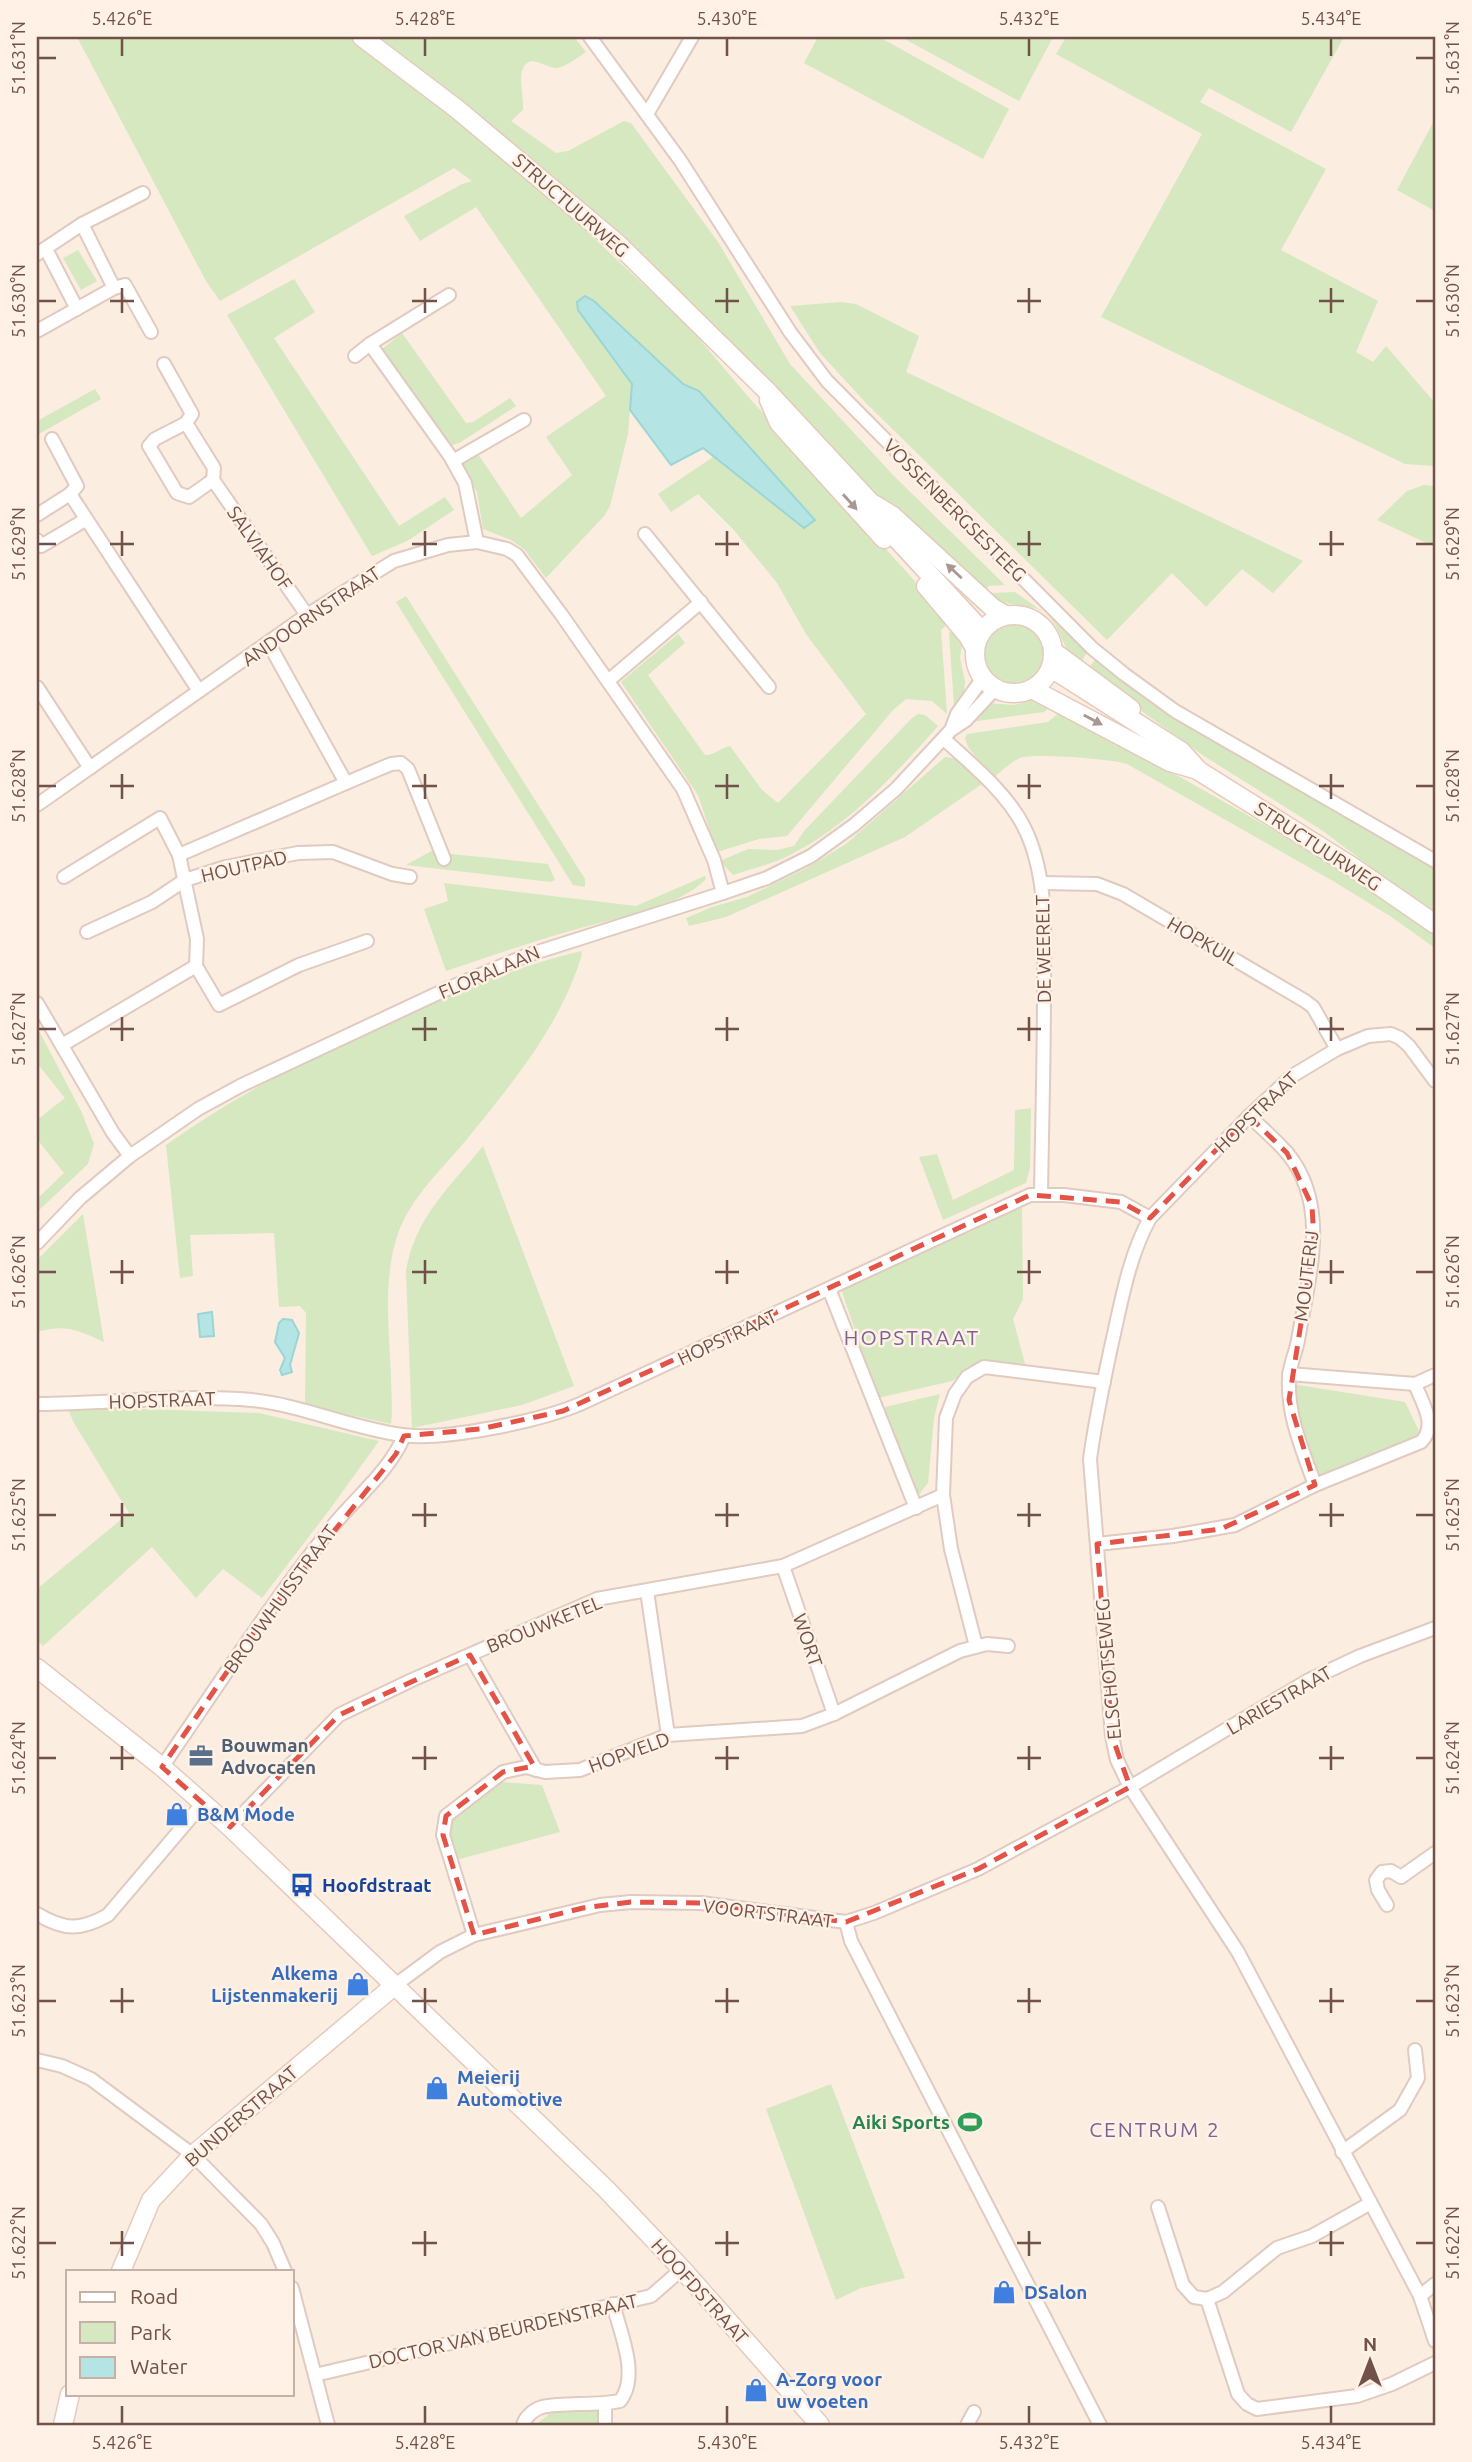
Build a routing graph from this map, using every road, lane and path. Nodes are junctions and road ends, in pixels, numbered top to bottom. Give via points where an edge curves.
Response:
1 (362, 37) edge
2 (590, 37) edge
3 (692, 37) edge
4 (647, 114) junction
5 (143, 193) dead end
6 (82, 224) junction
7 (41, 252) edge
8 (114, 288) junction
9 (449, 295) dead end
10 (77, 309) junction
11 (37, 331) edge
12 (151, 332) dead end
13 (370, 344) junction
14 (355, 356) dead end
15 (164, 364) dead end
16 (765, 390) junction
17 (524, 420) dead end
18 (186, 423) junction
19 (52, 439) dead end
20 (453, 461) junction
21 (213, 480) junction
22 (70, 495) junction
23 (872, 504) junction
24 (37, 515) edge
25 (86, 520) junction
26 (645, 534) dead end
27 (37, 540) edge
28 (477, 542) junction
29 (701, 602) junction
30 (307, 615) junction
31 (1005, 615) junction
32 (978, 639) junction
33 (270, 644) junction
34 (1052, 660) junction
35 (608, 681) junction
36 (989, 683) junction
37 (37, 687) edge
38 (769, 687) dead end
39 (1032, 689) junction
40 (199, 691) junction
41 (947, 734) junction
42 (90, 768) junction
43 (1199, 771) junction
44 (346, 783) junction
45 (37, 805) edge
46 (179, 855) junction
47 (444, 859) dead end
48 (1435, 861) edge
49 (64, 877) dead end
50 (410, 877) dead end
51 (185, 880) junction
52 (1042, 883) junction
53 (723, 893) junction
54 (1435, 924) edge
55 (87, 932) dead end
56 (367, 941) dead end
57 (196, 966) junction
58 (37, 1003) edge
59 (62, 1045) junction
60 (1338, 1049) junction
61 (1435, 1081) edge
62 (1249, 1116) junction
63 (130, 1156) junction
64 (1041, 1194) junction
65 (1150, 1218) junction
66 (37, 1242) edge
67 (830, 1289) junction
68 (1289, 1374) junction
69 (1435, 1375) edge
70 (1104, 1382) junction
71 (1415, 1384) junction
72 (37, 1404) edge
73 (404, 1436) junction
74 (1315, 1485) junction
75 (943, 1496) junction
76 (916, 1508) junction
77 (1097, 1544) junction
78 (783, 1566) junction
79 (647, 1591) junction
80 (1435, 1628) edge
81 (976, 1646) junction
82 (1008, 1646) dead end
83 (470, 1655) junction
84 (37, 1668) edge
85 (834, 1714) junction
86 (668, 1735) junction
87 (162, 1768) junction
88 (536, 1770) junction
89 (1130, 1787) junction
90 (203, 1803) junction
91 (230, 1827) junction
92 (1435, 1853) edge
93 (1387, 1905) dead end
94 (37, 1914) edge
95 (846, 1922) junction
96 (474, 1935) junction
97 (394, 1986) junction
98 (1415, 2050) dead end
99 (37, 2060) edge
100 (1342, 2152) junction
101 (193, 2155) junction
102 (1369, 2204) junction
103 (1158, 2207) dead end
104 (682, 2269) junction
105 (121, 2270) edge
106 (285, 2270) edge
107 (1435, 2284) edge
108 (294, 2296) edge
109 (1420, 2296) junction
110 (1208, 2299) junction
111 (613, 2304) junction
112 (1435, 2341) edge
113 (1435, 2363) edge
114 (315, 2375) junction
115 (70, 2396) edge
116 (606, 2404) junction
117 (974, 2412) dead end
118 (63, 2425) edge
119 (328, 2425) edge
120 (523, 2425) edge
121 (606, 2425) edge
122 (820, 2425) edge
123 (967, 2425) edge
124 (1100, 2425) edge

1 - 16 main road, STRUCTUURWEG via 457,109 619,245
2 - 4 street, VOSSENBERGSESTEEG
3 - 4 street
4 - 48 street, VOSSENBERGSESTEEG via 827,381 1091,648 1175,711
5 - 6 street
6 - 7 street
6 - 8 street
7 - 10 street
8 - 10 street
8 - 12 street via 125,285
9 - 13 street
10 - 11 street
13 - 14 street
13 - 20 street
15 - 18 street, SALVIAHOF via 192,414
16 - 23 main road, STRUCTUURWEG
16 -> 32 main road, STRUCTUURWEG via 779,423
17 - 20 street
18 - 21 street, SALVIAHOF via 214,468
18 - 21 street via 149,446 177,492 189,497
19 - 22 street via 77,486
20 - 28 street via 465,483
21 - 30 street, SALVIAHOF
22 - 24 street
22 - 25 street
31 -> 23 main road, STRUCTUURWEG via 893,516
23 - 32 main road, STRUCTUURWEG via 884,525
25 - 27 street via 41,546
25 - 40 street
26 - 29 street
28 - 30 street, ANDOORNSTRAAT via 448,545 394,561
28 - 35 street, ANDOORNSTRAAT via 517,555
29 - 35 street
29 - 38 street
30 - 33 street, ANDOORNSTRAAT
31 - 32 main road
31 - 34 main road via 1038,622 1047,633
32 - 36 main road via 976,663
33 - 40 street, ANDOORNSTRAAT
33 - 44 street
34 - 39 main road via 1047,676
34 - 43 main road, STRUCTUURWEG via 1185,745
35 - 53 street, ANDOORNSTRAAT via 683,789
36 - 39 main road via 1014,693
36 - 41 street, FLORALAAN via 957,714
37 - 42 street
39 -> 43 main road, STRUCTUURWEG via 1170,762
40 - 42 street, ANDOORNSTRAAT
41 - 52 street, DE WEERELT via 1014,810 1030,839
41 - 53 street, FLORALAAN via 896,789 811,856
42 - 45 street, ANDOORNSTRAAT
43 - 54 main road, STRUCTUURWEG
44 - 46 street
44 - 47 street via 401,763 408,769
46 - 49 street via 160,818
46 - 51 street
50 - 51 street, HOUTPAD via 320,851 226,867
51 - 55 street, HOUTPAD via 152,902
51 - 57 street via 197,939
52 - 60 street, HOPKUIL via 1097,884 1123,894 1306,1001
52 - 64 street, DE WEERELT
53 - 63 street, FLORALAAN via 525,956 458,984 240,1086
56 - 57 street via 299,965 219,1005
57 - 59 street
58 - 59 street
59 - 63 street
60 - 61 street, HOPSTRAAT via 1368,1036 1391,1034 1409,1046
60 - 62 street, HOPSTRAAT via 1301,1069
62 - 65 street, HOPSTRAAT
62 - 68 street, MOUTERIJ via 1287,1153 1312,1206 1314,1240
63 - 66 street, FLORALAAN
64 - 65 street, HOPSTRAAT via 1121,1202
64 - 67 street, HOPSTRAAT via 1020,1198
65 - 70 street, ELSCHOTSEWEG via 1124,1291
67 - 73 street, HOPSTRAAT via 563,1411 480,1429
67 - 76 street
68 - 71 street
68 - 74 street, MOUTERIJ via 1294,1427
69 - 71 street
70 - 75 street via 984,1367 967,1377 946,1418
70 - 77 street, ELSCHOTSEWEG via 1090,1459
71 - 74 street via 1430,1423 1428,1435 1421,1442
72 - 73 street, HOPSTRAAT via 222,1398 255,1401
73 - 87 street, BROUWHUISSTRAAT via 396,1454 332,1527 261,1622
74 - 77 street via 1248,1520 1221,1528
75 - 76 street, BROUWKETEL
75 - 81 street via 951,1549
76 - 78 street, BROUWKETEL
77 - 89 street, ELSCHOTSEWEG via 1112,1736
78 - 79 street, BROUWKETEL
78 - 85 street, WORT
79 - 83 street, BROUWKETEL via 597,1600
79 - 86 street
80 - 89 street, LARIESTRAAT via 1307,1681
81 - 82 street, HOPVELD
81 - 85 street, HOPVELD
83 - 88 street
83 - 91 street, BROUWKETEL via 339,1715
84 - 87 main road, HOOFDSTRAAT
85 - 86 street, HOPVELD via 802,1726
86 - 88 street, HOPVELD via 580,1770
87 - 90 main road, HOOFDSTRAAT
88 - 96 street, HOPVELD via 503,1772 446,1816 443,1836
89 - 95 street, VOORTSTRAAT via 978,1868
89 - 100 street, ELSCHOTSEWEG via 1238,1952
90 - 91 main road, HOOFDSTRAAT
90 - 94 street via 108,1915 74,1927 54,1924
91 - 97 main road, HOOFDSTRAAT
92 - 93 street via 1401,1877 1382,1872 1376,1880
95 - 96 street, VOORTSTRAAT via 701,1903 631,1902 583,1908
95 - 124 street via 851,1941
96 - 97 street, VOORTSTRAAT via 440,1952
97 - 101 main road, BUNDERSTRAAT
97 - 104 main road, HOOFDSTRAAT via 606,2189
98 - 100 street via 1418,2078 1400,2110
99 - 101 street via 91,2079
100 - 102 street, ELSCHOTSEWEG
101 - 105 main road, BUNDERSTRAAT via 151,2200
101 - 106 street via 261,2224
102 - 109 street, ELSCHOTSEWEG
102 - 110 street via 1312,2236 1277,2248
103 - 110 street via 1183,2285 1194,2297
104 - 111 street, DOCTOR VAN BEURDENSTRAAT via 651,2296
104 - 122 main road, HOOFDSTRAAT
107 - 109 street
108 - 114 street
109 - 112 street, ELSCHOTSEWEG
110 - 113 street via 1238,2394 1257,2409 1357,2396
111 - 114 street, DOCTOR VAN BEURDENSTRAAT
111 - 116 street via 628,2374 626,2393 620,2401
114 - 119 street
115 - 118 main road
116 - 120 street via 542,2407 530,2413
116 - 121 street
117 - 123 street

